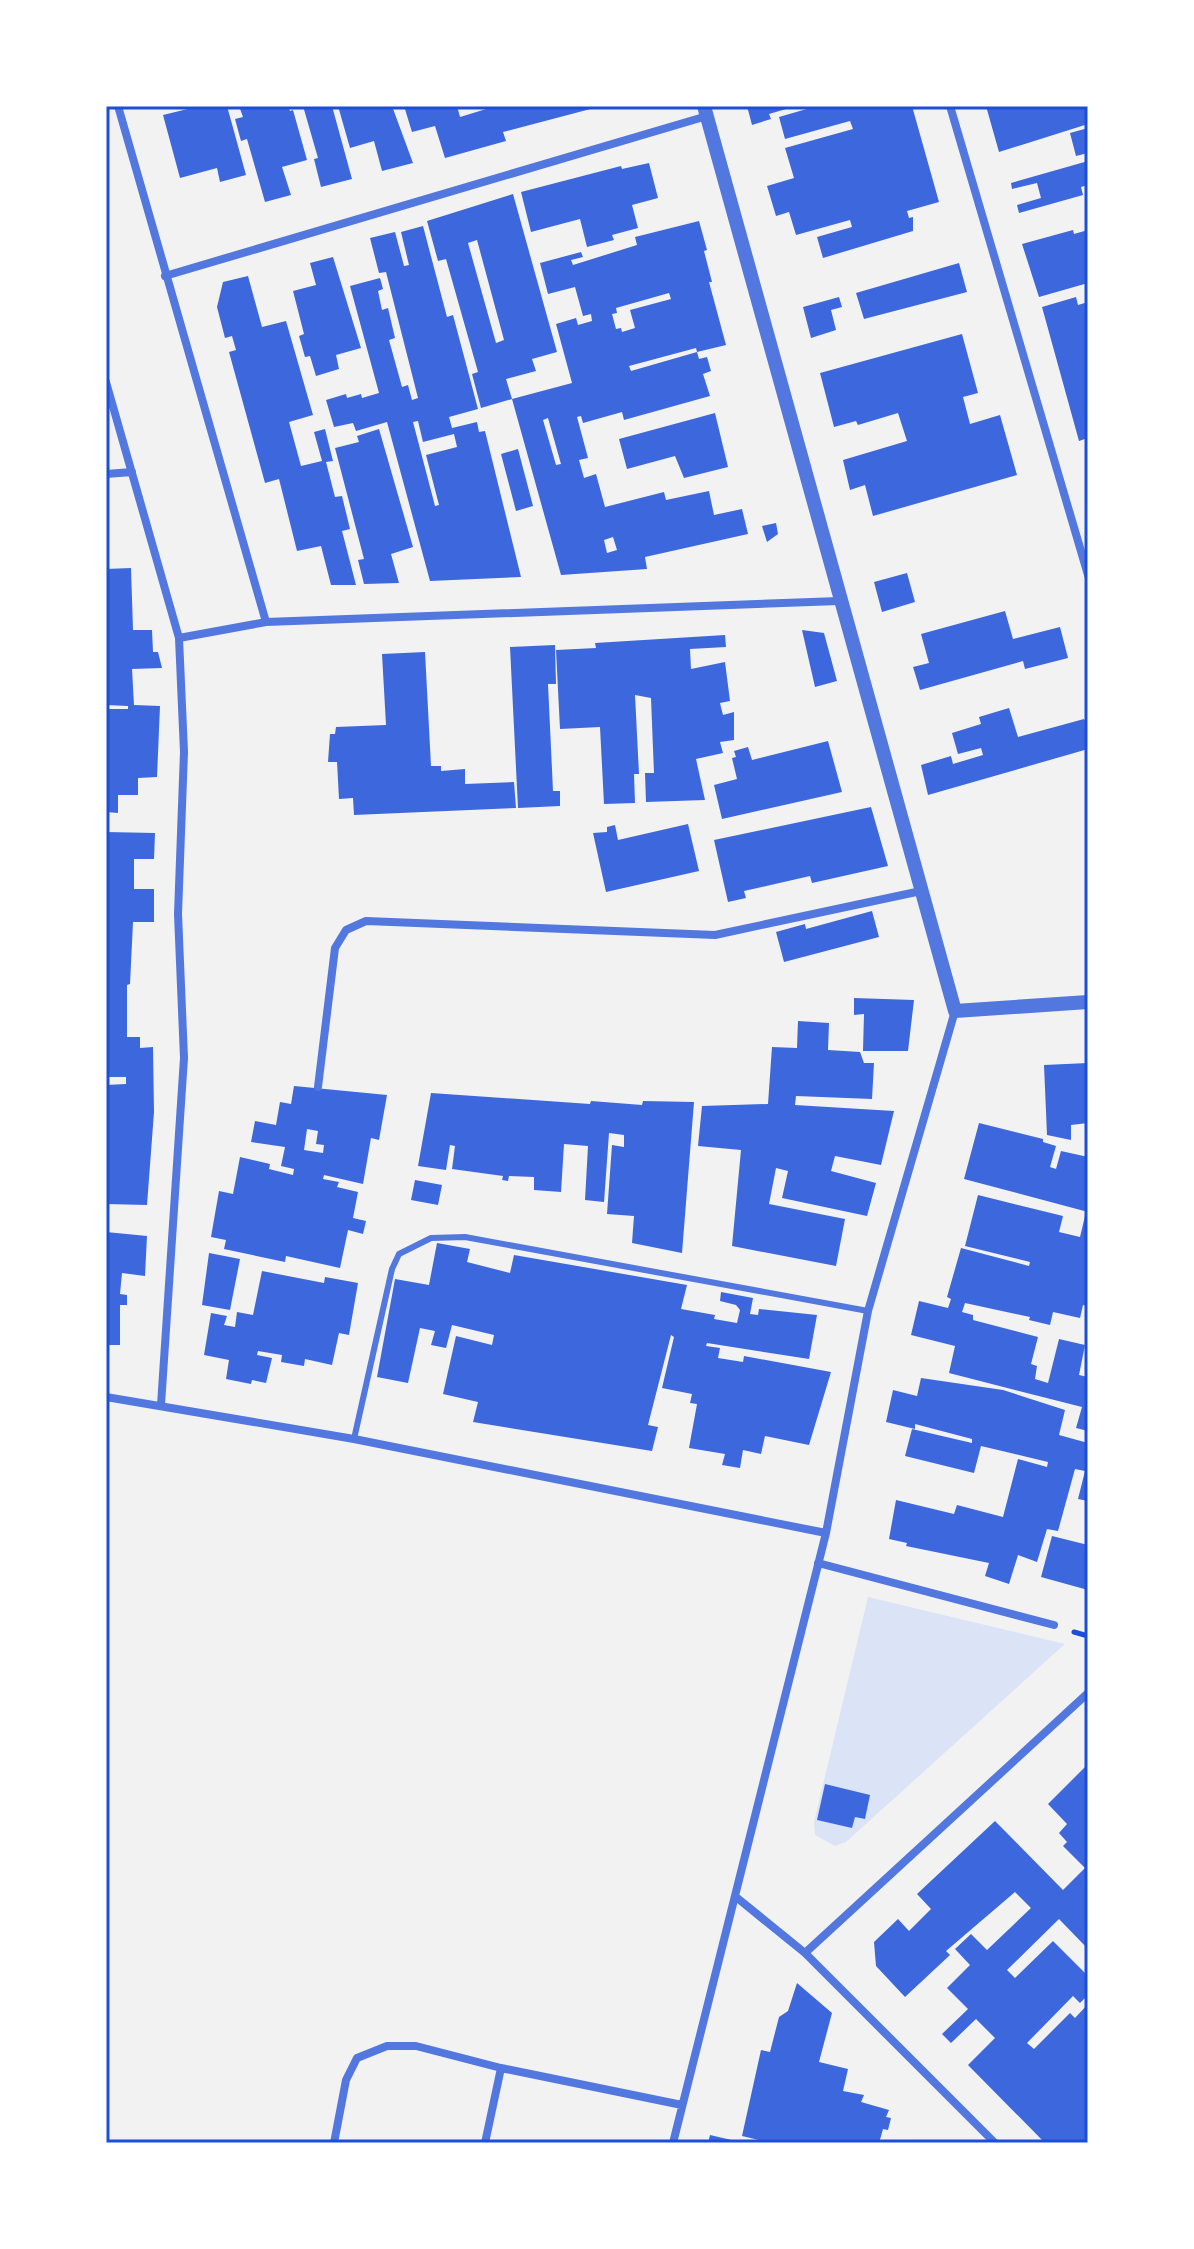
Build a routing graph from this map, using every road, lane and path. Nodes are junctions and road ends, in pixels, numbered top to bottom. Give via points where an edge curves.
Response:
1 (118, 106) edge
2 (950, 106) edge
3 (705, 111) edge
4 (165, 276) junction
5 (106, 382) edge
6 (132, 472) junction
7 (106, 474) edge
8 (1088, 575) edge
9 (839, 601) junction
10 (266, 622) junction
11 (179, 638) junction
12 (921, 891) junction
13 (1088, 1002) edge
14 (955, 1011) junction
15 (318, 1087) dead end
16 (868, 1311) junction
17 (106, 1397) edge
18 (161, 1405) junction
19 (354, 1439) junction
20 (826, 1533) junction
21 (818, 1563) junction
22 (1054, 1625) dead end
23 (1088, 1693) edge
24 (736, 1897) junction
25 (805, 1953) junction
26 (501, 2068) junction
27 (682, 2105) junction
28 (334, 2143) edge
29 (485, 2143) edge
30 (673, 2143) edge
31 (995, 2143) edge

1 - 4 street
2 - 8 street
3 - 4 street
3 - 9 street
4 - 10 street
5 - 6 street
6 - 7 street
6 - 11 street
9 - 10 street
9 - 12 street
10 - 11 street
11 - 18 street via 184,752 178,914 184,1058
12 - 14 street
12 - 15 street via 715,935 366,921 346,930 335,948
13 - 14 street
14 - 16 street
16 - 19 lane via 465,1237 431,1238 399,1254 392,1269
16 - 20 street
17 - 18 street
18 - 19 street
19 - 20 street
20 - 21 street
21 - 22 street
21 - 24 street
23 - 25 street
24 - 25 street
24 - 27 street
25 - 31 street
26 - 27 street
26 - 28 street via 416,2046 387,2046 357,2058 346,2080
26 - 29 street
27 - 30 street

